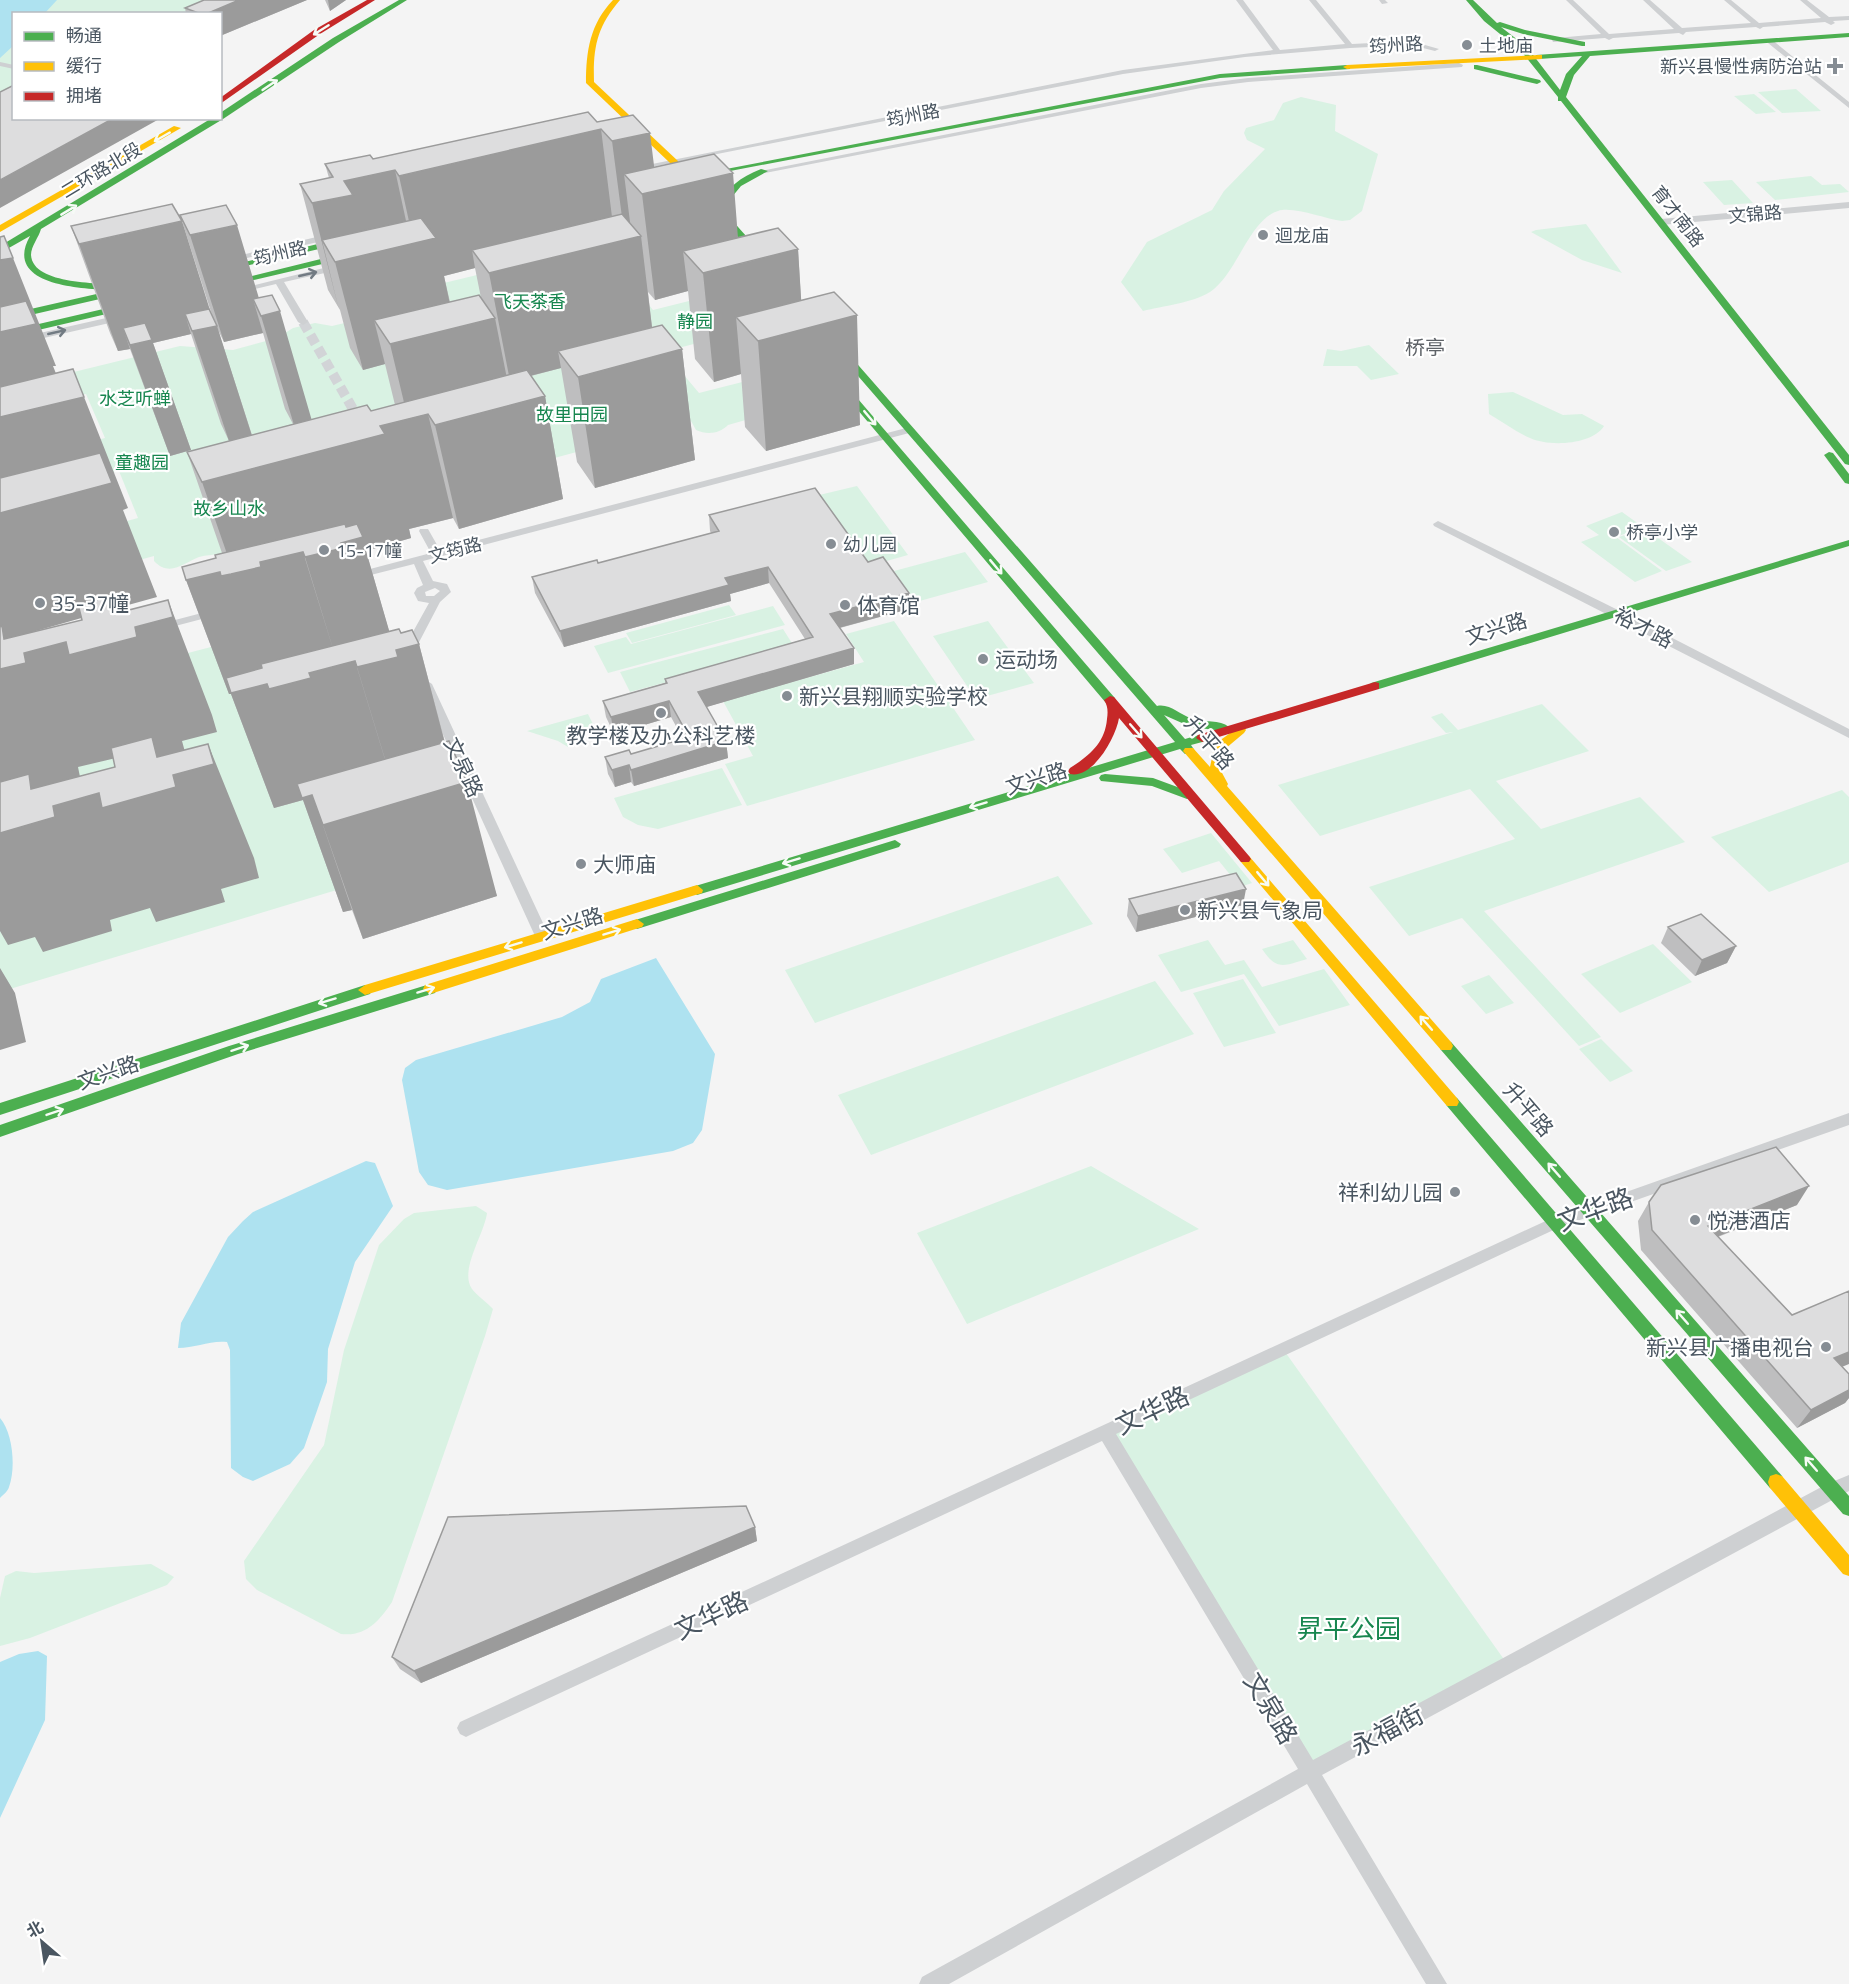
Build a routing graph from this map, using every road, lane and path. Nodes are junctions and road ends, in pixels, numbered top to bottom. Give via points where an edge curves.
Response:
1 (372, 0) edge
2 (404, 0) edge
3 (617, 0) edge
4 (1239, 0) edge
5 (1312, 0) edge
6 (1469, 0) edge
7 (1569, 0) edge
8 (1646, 0) edge
9 (1727, 0) edge
10 (1803, 0) edge
11 (1849, 18) edge
12 (1487, 19) junction
13 (1838, 23) edge
14 (1764, 32) junction
15 (1684, 34) junction
16 (1849, 35) edge
17 (1609, 39) junction
18 (1556, 40) junction
19 (1350, 46) junction
20 (1435, 49) junction
21 (1585, 50) junction
22 (1278, 52) junction
23 (1520, 53) junction
24 (1421, 61) junction
25 (1459, 65) junction
26 (1537, 82) junction
27 (1562, 99) junction
28 (222, 101) edge
29 (1849, 106) edge
30 (222, 116) edge
31 (190, 120) edge
32 (216, 120) edge
33 (779, 146) junction
34 (131, 155) junction
35 (793, 157) junction
36 (154, 159) junction
37 (676, 162) junction
38 (660, 166) junction
39 (765, 171) junction
40 (623, 174) edge
41 (690, 177) junction
42 (1849, 205) edge
43 (1838, 206) junction
44 (719, 210) junction
45 (1849, 217) edge
46 (1661, 222) junction
47 (0, 229) edge
48 (37, 230) junction
49 (350, 236) edge
50 (0, 250) edge
51 (263, 256) junction
52 (355, 259) edge
53 (213, 267) edge
54 (772, 272) edge
55 (276, 277) junction
56 (221, 290) edge
57 (148, 302) edge
58 (136, 314) edge
59 (0, 319) edge
60 (303, 322) tunnel mouth
61 (0, 336) edge
62 (833, 342) edge
63 (0, 345) edge
64 (837, 379) edge
65 (910, 430) junction
66 (885, 436) junction
67 (1846, 455) edge
68 (1849, 481) edge
69 (1438, 524) dead end
70 (424, 531) dead end
71 (1849, 543) edge
72 (437, 554) junction
73 (417, 560) junction
74 (349, 578) edge
75 (225, 610) edge
76 (1618, 614) junction
77 (148, 631) dead end
78 (1144, 700) junction
79 (1113, 705) junction
80 (1250, 724) junction
81 (1843, 727) edge
82 (1849, 734) edge
83 (1183, 744) junction
84 (1154, 752) junction
85 (1106, 778) junction
86 (1056, 782) junction
87 (1229, 796) junction
88 (1196, 801) junction
89 (710, 886) junction
90 (717, 899) junction
91 (542, 936) junction
92 (0, 1109) edge
93 (1849, 1119) edge
94 (0, 1131) edge
95 (1590, 1211) junction
96 (1555, 1223) junction
97 (1106, 1432) junction
98 (1841, 1486) edge
99 (1798, 1508) junction
100 (1849, 1508) edge
101 (1849, 1568) edge
102 (466, 1728) dead end
103 (1310, 1772) junction
104 (929, 1984) edge
105 (1437, 1984) edge

1 -> 28 street via 316,32
30 -> 2 street, 二环路北段
3 - 37 street via 604,10 589,48 590,83
4 - 22 street
5 - 19 street
6 - 12 street, 育才南路
7 - 17 street
8 - 15 street
9 - 14 street
10 - 13 street
11 - 13 street
12 - 18 street
12 - 23 street, 育才南路
13 - 14 street, 筠州路
14 - 15 street, 筠州路
14 - 16 street, 筠州路
14 - 21 street, 筠州路
14 - 29 street
15 - 17 street, 筠州路
17 - 18 street
17 - 21 street, 筠州路
18 - 21 street
19 - 20 street via 1411,44
19 - 22 street
20 - 23 street, 筠州路
20 - 33 street, 筠州路 via 1206,67
21 - 23 street, 筠州路
21 - 27 street via 1565,79
22 - 37 street via 1123,72
23 - 24 street, 筠州路
23 - 26 street, 育才南路
23 - 27 street, 育才南路
24 - 25 street
24 - 35 street, 筠州路 via 1220,76
25 - 26 street
25 - 39 street via 1201,86
26 - 68 street, 育才南路
27 - 46 street, 育才南路
31 -> 34 street, 二环路北段
32 - 36 street, 二环路北段
33 - 35 street via 776,153
33 - 37 street, 筠州路
34 - 36 street
34 - 47 street, 二环路北段
35 - 39 street
35 - 41 street, 筠州路
48 -> 36 street, 二环路北段
37 - 38 street, 筠州路
37 - 41 street
38 - 40 street, 筠州路
38 - 41 street, 筠州路 via 676,183
39 - 44 street via 736,183
41 - 44 street
42 - 43 street, 文锦路
43 - 45 street
43 - 46 street, 文锦路
44 - 54 street
46 - 67 street, 育才南路
48 - 50 street, 二环路北段
48 - 59 street via 28,247 27,260 33,270 45,277 105,287 131,286
49 - 51 street, 筠州路
51 - 53 street, 筠州路
51 - 55 street
55 -> 52 street, 筠州路
55 - 56 street, 筠州路
55 - 60 street
57 - 61 street
63 -> 58 street
62 - 65 street, 升平路
64 -> 66 street
65 - 66 street, 文筠路
65 - 78 street, 升平路
66 - 72 street, 文筠路
66 -> 79 street
69 - 76 street, 裕才路
70 - 72 street
71 - 76 street, 文兴路
72 - 73 street, 文筠路
73 - 74 street, 文筠路
73 - 91 street, 文泉路 via 429,585 446,589 410,648
75 - 77 street
76 - 80 street, 文兴路
76 - 81 street, 裕才路
78 - 80 street via 1178,721 1199,726
78 - 83 street, 升平路
79 -> 84 street
79 - 86 street via 1111,739 1100,753
80 - 83 street, 文兴路
80 - 87 street via 1220,747 1215,759 1215,771
81 - 82 street, 裕才路
83 - 84 street, 文兴路
83 - 87 street, 升平路
84 - 85 street, 文兴路
84 - 86 street, 文兴路
84 - 88 street
85 - 88 street via 1154,782 1180,790
85 - 90 street, 文兴路
86 -> 89 street, 文兴路
95 -> 87 street, 升平路
88 -> 96 street
89 - 90 street
89 - 91 street, 文兴路
94 -> 90 street, 文兴路 via 234,1050
91 -> 92 street, 文兴路 via 318,1004
93 - 95 street, 文华路
95 - 96 street, 文华路
98 -> 95 street, 升平路
96 - 97 street, 文华路
96 - 99 street
97 - 102 street, 文华路
97 - 103 street, 文泉路
98 - 99 street, 永福街
98 - 100 street, 升平路
99 - 101 street
99 - 103 street, 永福街
103 - 104 street, 永福街
103 - 105 street, 文泉路

